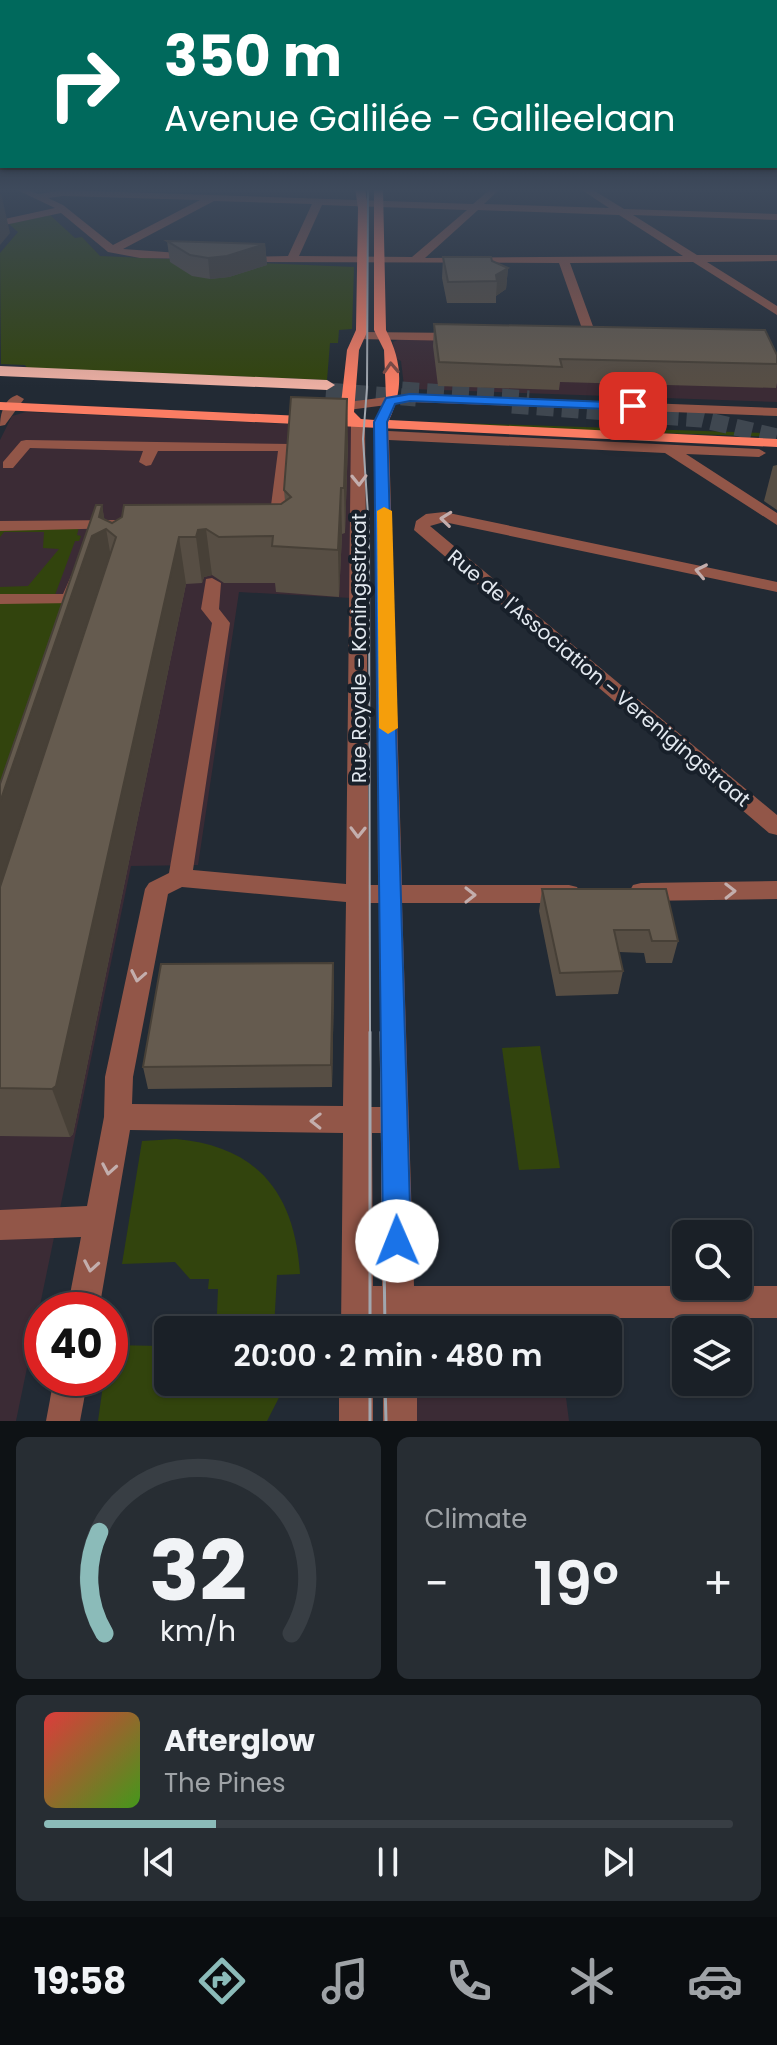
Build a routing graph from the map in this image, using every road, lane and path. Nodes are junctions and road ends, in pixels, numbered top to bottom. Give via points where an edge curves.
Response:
1 (136, 254) edge
2 (295, 254) edge
3 (362, 254) edge
4 (378, 254) edge
5 (422, 254) edge
6 (687, 254) edge
7 (213, 258) edge
8 (229, 258) edge
9 (777, 258) edge
10 (694, 259) junction
11 (292, 260) junction
12 (416, 260) junction
13 (563, 260) junction
14 (362, 261) junction
15 (378, 261) junction
16 (777, 311) edge
17 (361, 336) junction
18 (383, 336) junction
19 (468, 337) edge
20 (576, 340) edge
21 (592, 340) junction
22 (607, 341) edge
23 (0, 371) edge
24 (0, 379) edge
25 (7, 402) edge
26 (777, 412) edge
27 (350, 413) junction
28 (0, 422) edge
29 (386, 422) junction
30 (777, 431) edge
31 (777, 443) edge
32 (152, 447) junction
33 (669, 449) junction
34 (759, 453) dead end
35 (146, 462) dead end
36 (0, 480) edge
37 (777, 520) edge
38 (0, 526) edge
39 (359, 530) junction
40 (385, 530) junction
41 (422, 530) junction
42 (80, 538) dead end
43 (273, 542) edge
44 (84, 557) edge
45 (212, 583) dead end
46 (777, 587) edge
47 (0, 599) edge
48 (777, 827) edge
49 (180, 878) junction
50 (777, 890) edge
51 (586, 893) edge
52 (618, 893) edge
53 (357, 894) junction
54 (392, 895) junction
55 (118, 1117) junction
56 (394, 1120) junction
57 (358, 1122) junction
58 (99, 1221) junction
59 (0, 1225) edge
60 (86, 1292) edge
61 (777, 1302) edge
62 (357, 1316) edge
63 (399, 1316) edge
64 (68, 1396) edge
65 (356, 1396) edge
66 (400, 1396) edge
67 (63, 1421) edge
68 (356, 1421) edge
69 (400, 1421) edge

1 - 7 street
2 - 11 street
3 - 14 main road, Rue Royale - Koningsstraat
4 - 15 main road, Rue Royale - Koningsstraat
5 - 12 street
6 - 10 street
8 - 11 street
9 - 10 street
10 - 13 street
10 - 16 street
11 - 14 street
12 - 13 street
12 - 15 street
13 - 21 street
14 - 15 street
14 - 17 main road, Rue Royale - Koningsstraat
15 - 18 main road, Rue Royale - Koningsstraat
17 - 18 street
17 - 27 main road, Rue Royale - Koningsstraat via 353,350
18 - 19 street
29 -> 18 main road, Rue Royale - Koningsstraat via 390,350
20 - 21 street
21 - 22 street
23 - 24 highway via 326,388
25 - 27 main road
25 - 28 street
26 - 29 street via 410,398
27 - 29 main road
27 - 29 street
27 -> 39 street, Rue Royale - Koningsstraat via 358,424
29 - 30 main road
29 - 31 main road via 412,428
29 - 33 street
29 - 40 street, Rue Royale - Koningsstraat
32 - 35 street
32 - 36 street via 26,444 5,462
32 - 43 street via 187,441 286,447
33 - 34 street
33 - 37 street
38 - 42 street via 130,517 118,543
39 - 40 street
39 -> 53 street, Rue Royale - Koningsstraat
40 - 41 street
40 - 54 street, Rue Royale - Koningsstraat
46 -> 41 street via 444,517 427,519
41 - 48 street, Rue de l'Association - Verenigingstraat
44 - 47 street via 70,599
45 - 49 street via 210,609 221,623
49 - 53 street
49 -> 55 street via 157,889 153,899 119,1077
52 -> 50 street
54 -> 51 street
53 - 54 street
53 - 57 street, Rue Royale - Koningsstraat
54 - 56 street, Rue Royale - Koningsstraat
57 -> 55 street
55 -> 58 street
56 - 57 street
56 - 63 street, Rue Royale - Koningsstraat
57 - 62 street, Rue Royale - Koningsstraat
58 - 59 street
58 -> 60 street
61 - 63 street
64 - 67 street
65 - 68 street
66 - 69 street

